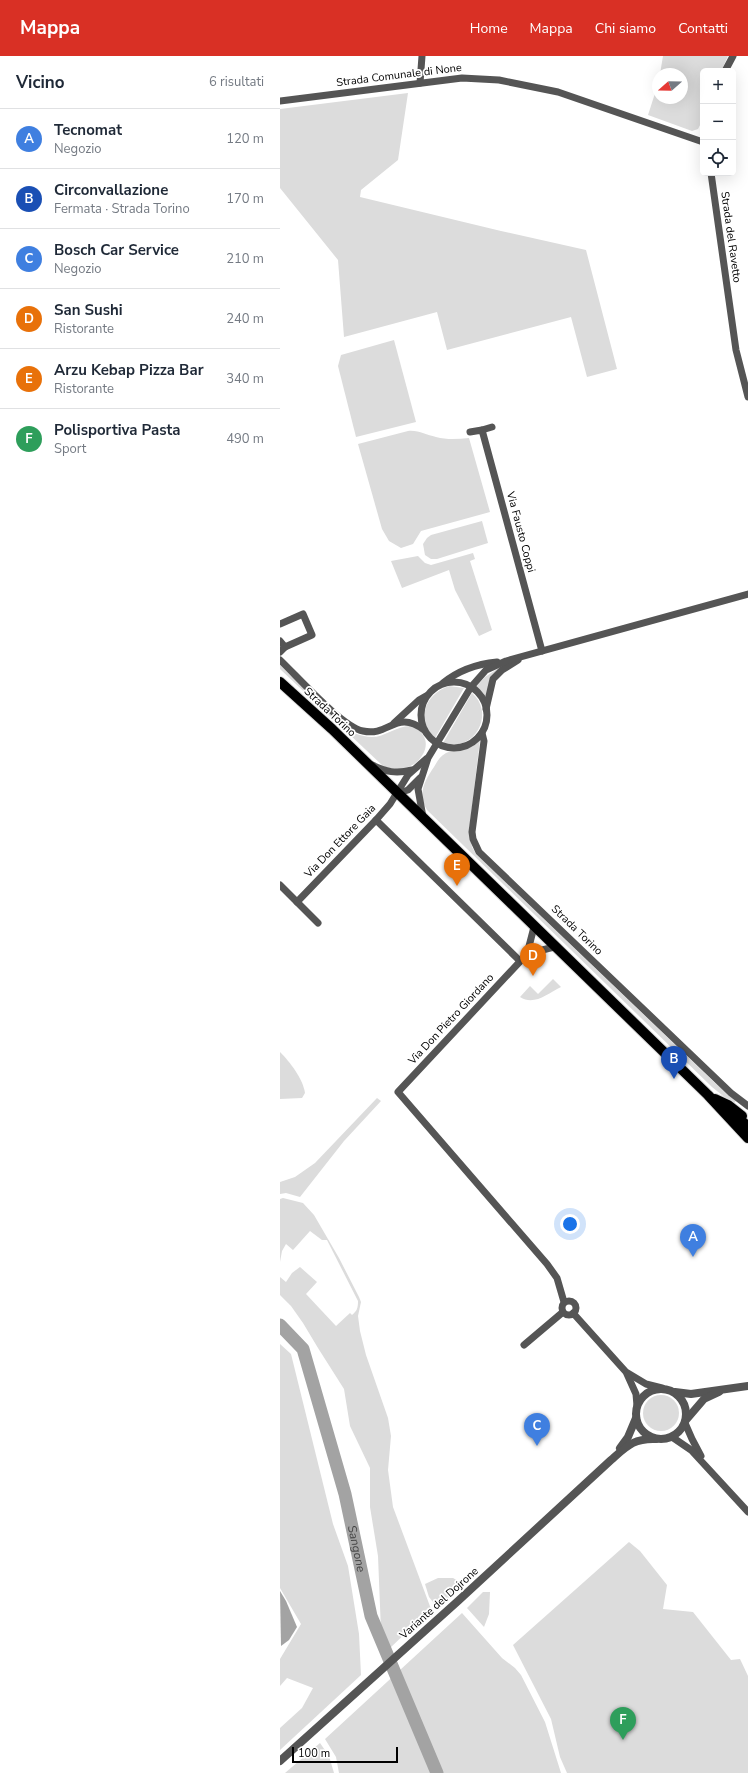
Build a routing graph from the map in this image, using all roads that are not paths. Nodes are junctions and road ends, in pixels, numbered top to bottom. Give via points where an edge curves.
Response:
1 (422, 56) edge
2 (733, 56) edge
3 (727, 68) edge
4 (420, 83) junction
5 (280, 101) edge
6 (700, 141) edge
7 (711, 176) edge
8 (748, 397) edge
9 (492, 427) dead end
10 (482, 430) junction
11 (470, 432) dead end
12 (748, 594) edge
13 (280, 624) edge
14 (282, 646) edge
15 (542, 651) junction
16 (525, 656) junction
17 (280, 660) edge
18 (506, 661) junction
19 (280, 682) edge
20 (439, 686) junction
21 (471, 687) junction
22 (427, 696) junction
23 (486, 708) junction
24 (393, 725) junction
25 (425, 731) junction
26 (482, 733) junction
27 (436, 743) junction
28 (428, 758) junction
29 (365, 761) junction
30 (414, 769) junction
31 (421, 777) junction
32 (398, 793) junction
33 (423, 818) junction
34 (376, 820) junction
35 (280, 885) edge
36 (297, 902) junction
37 (318, 923) dead end
38 (534, 927) junction
39 (554, 947) junction
40 (527, 954) junction
41 (520, 962) junction
42 (708, 1095) junction
43 (748, 1106) edge
44 (748, 1121) edge
45 (748, 1126) edge
46 (748, 1138) edge
47 (564, 1302) junction
48 (563, 1312) junction
49 (573, 1313) junction
50 (524, 1345) dead end
51 (626, 1372) junction
52 (748, 1386) edge
53 (662, 1388) junction
54 (725, 1389) junction
55 (675, 1392) junction
56 (637, 1406) junction
57 (636, 1418) junction
58 (686, 1422) junction
59 (672, 1437) junction
60 (656, 1439) junction
61 (611, 1460) junction
62 (711, 1472) junction
63 (748, 1512) edge
64 (280, 1761) edge

1 - 4 street
2 - 3 street
4 - 5 street, Strada Comunale di None
4 - 6 street, Strada Comunale di None via 462,78 499,80 558,92
7 - 8 street, Strada del Ravetto via 736,350
9 - 10 street
10 - 11 street
10 - 15 street, Via Fausto Coppi
12 - 15 street
13 - 14 street via 303,614 312,635
15 - 16 street
16 - 18 street
16 - 23 street via 502,670 493,679
17 - 24 street, Strada Torino via 339,717 354,728 370,732
18 - 20 street via 472,667 450,677
18 - 21 street via 486,670
19 - 29 main road, Strada Torino
20 - 21 street via 454,682
20 - 22 street
21 - 23 street via 480,696
21 - 27 street
22 - 24 street via 419,700
22 - 25 street via 421,710
23 - 26 street via 487,717
24 - 25 street via 410,722
25 - 27 street
26 - 27 street via 472,743 459,748 446,748
26 - 43 street, Strada Torino via 484,741 472,832 479,852
27 - 28 street
28 - 30 street
28 - 31 street
29 - 30 street via 390,772
29 - 32 main road, Strada Torino
30 - 32 street
31 - 32 street via 415,785
31 - 33 street via 418,795
32 - 33 main road, Strada Torino
32 - 34 street, Via Don Ettore Gaia
33 - 38 main road, Strada Torino
34 - 36 street, Via Don Ettore Gaia
34 - 41 street
35 - 36 street
36 - 37 street
38 - 39 main road, Strada Torino
38 - 40 street
39 - 40 street
39 - 42 main road, Strada Torino
40 - 41 street
41 - 47 street, Via Don Pietro Giordano via 398,1092 548,1264 561,1288
42 - 44 main road via 728,1105
42 - 45 main road, Strada Torino
42 - 46 main road, Strada Torino
47 - 48 street
47 - 49 street via 569,1300 575,1304
48 - 49 street
48 - 50 street
49 - 51 street
51 - 53 street via 646,1384
51 - 56 street via 636,1394
52 - 54 street
53 - 55 street
53 - 56 street via 645,1394
54 - 55 street via 691,1394
54 - 58 street via 704,1399
55 - 58 street via 685,1406
56 - 57 street
57 - 60 street via 642,1431
57 - 61 street, Variante del Dojrone via 628,1438
58 - 59 street
58 - 62 street via 697,1449
59 - 60 street
59 - 62 street via 691,1450
60 - 61 street, Variante del Dojrone via 643,1439 629,1444
61 - 64 street, Variante del Dojrone
62 - 63 street

